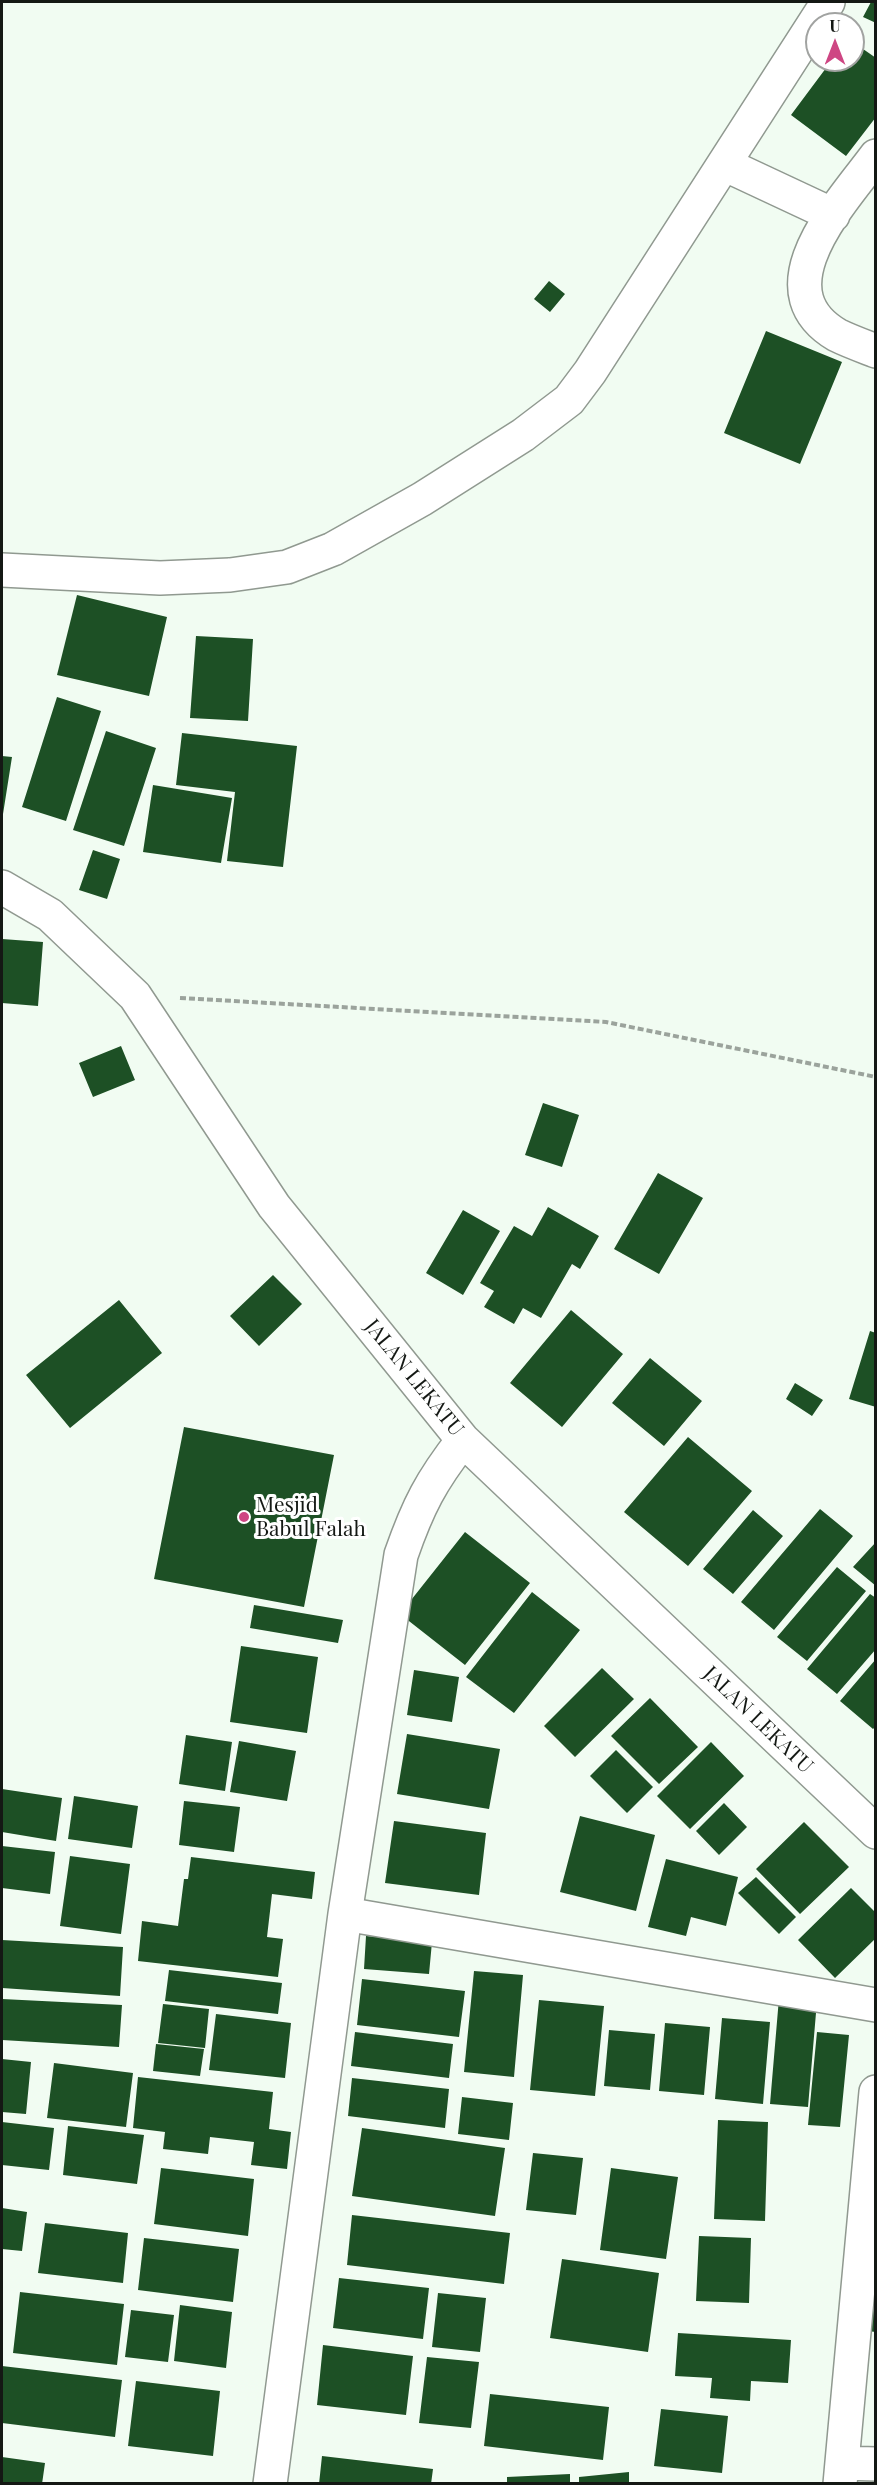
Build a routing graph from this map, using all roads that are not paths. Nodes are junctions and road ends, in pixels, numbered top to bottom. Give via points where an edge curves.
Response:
1 (828, 2) edge
2 (876, 156) edge
3 (724, 164) junction
4 (833, 215) junction
5 (876, 351) edge
6 (2, 570) edge
7 (2, 887) edge
8 (463, 1440) junction
9 (876, 1832) edge
10 (345, 1914) junction
11 (876, 2005) edge
12 (876, 2092) edge
13 (876, 2464) edge
14 (841, 2473) edge
15 (270, 2484) edge

1 - 3 street
2 - 4 street
3 - 4 street
3 - 6 street via 569,400 523,435 423,499 333,549 287,567 160,579
4 - 5 street via 807,257 803,278 808,301 816,316 837,334
7 - 8 street, JALAN LEKATU via 50,915 135,996 274,1206
8 - 9 street, JALAN LEKATU
8 - 10 street via 419,1505 401,1555
10 - 11 street
10 - 15 street
12 - 14 street
13 - 14 street

